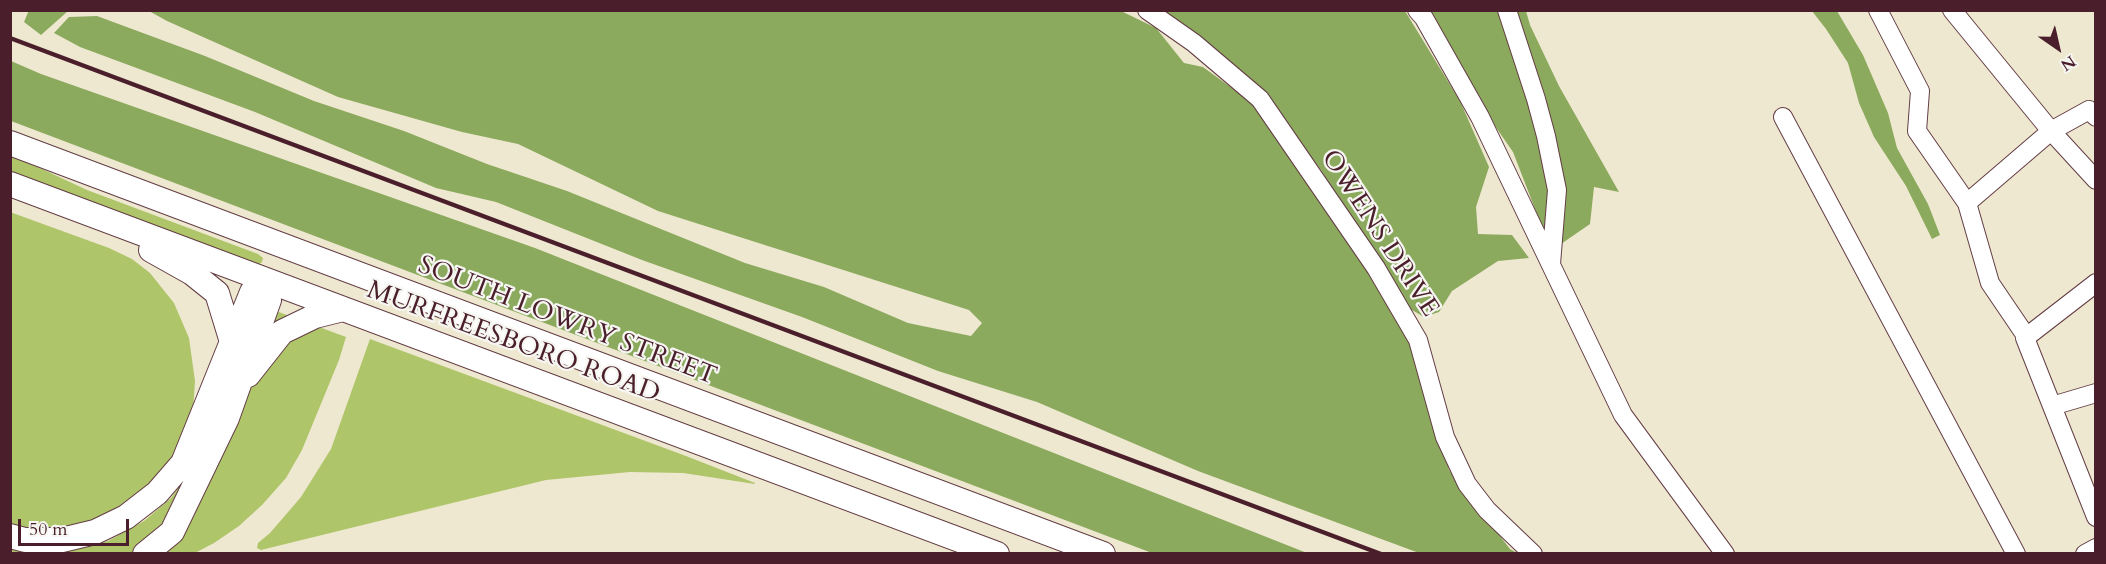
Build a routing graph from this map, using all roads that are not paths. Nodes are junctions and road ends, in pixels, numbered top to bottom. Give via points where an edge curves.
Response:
1 (1147, 10) edge
2 (1417, 10) edge
3 (1507, 10) edge
4 (1878, 10) edge
5 (1952, 10) edge
6 (1783, 117) dead end
7 (2096, 117) edge
8 (2051, 131) junction
9 (10, 143) edge
10 (2096, 180) edge
11 (10, 184) edge
12 (1967, 203) junction
13 (73, 208) junction
14 (280, 245) junction
15 (1550, 266) junction
16 (2096, 283) edge
17 (263, 285) junction
18 (343, 309) junction
19 (2026, 336) junction
20 (232, 342) junction
21 (237, 388) junction
22 (2096, 393) edge
23 (2052, 406) junction
24 (2096, 517) edge
25 (10, 536) edge
26 (2096, 548) edge
27 (145, 554) edge
28 (997, 554) edge
29 (1103, 554) edge
30 (1533, 554) edge
31 (1725, 554) edge
32 (2016, 554) edge
33 (2085, 554) edge

1 - 30 street, OWENS DRIVE via 1194,43 1260,99 1376,268 1418,340 1445,437 1467,484 1487,510
2 - 15 street via 1480,117
3 - 15 street via 1536,99 1557,190
4 - 12 street via 1920,92 1917,130
5 - 8 street
6 - 32 street
7 - 8 street via 2089,110
8 - 10 street
8 - 12 street
9 - 14 main road, SOUTH LOWRY STREET
11 - 13 main road, MURFREESBORO ROAD
12 - 19 street via 1990,283
13 - 17 main road, MURFREESBORO ROAD
13 - 20 main road via 97,227 139,244 192,273 217,293
14 - 17 main road
14 - 29 main road, SOUTH LOWRY STREET
15 - 31 street via 1623,415
16 - 19 street
17 - 18 main road, MURFREESBORO ROAD
17 - 20 main road via 252,292
17 - 21 main road via 269,300
18 - 21 main road via 315,316 282,332
18 - 28 main road, MURFREESBORO ROAD
19 - 23 street
20 - 25 main road via 183,464 157,493 126,517 95,532 62,540
21 - 27 main road via 227,418 172,532
22 - 23 street
23 - 24 street
26 - 33 street

